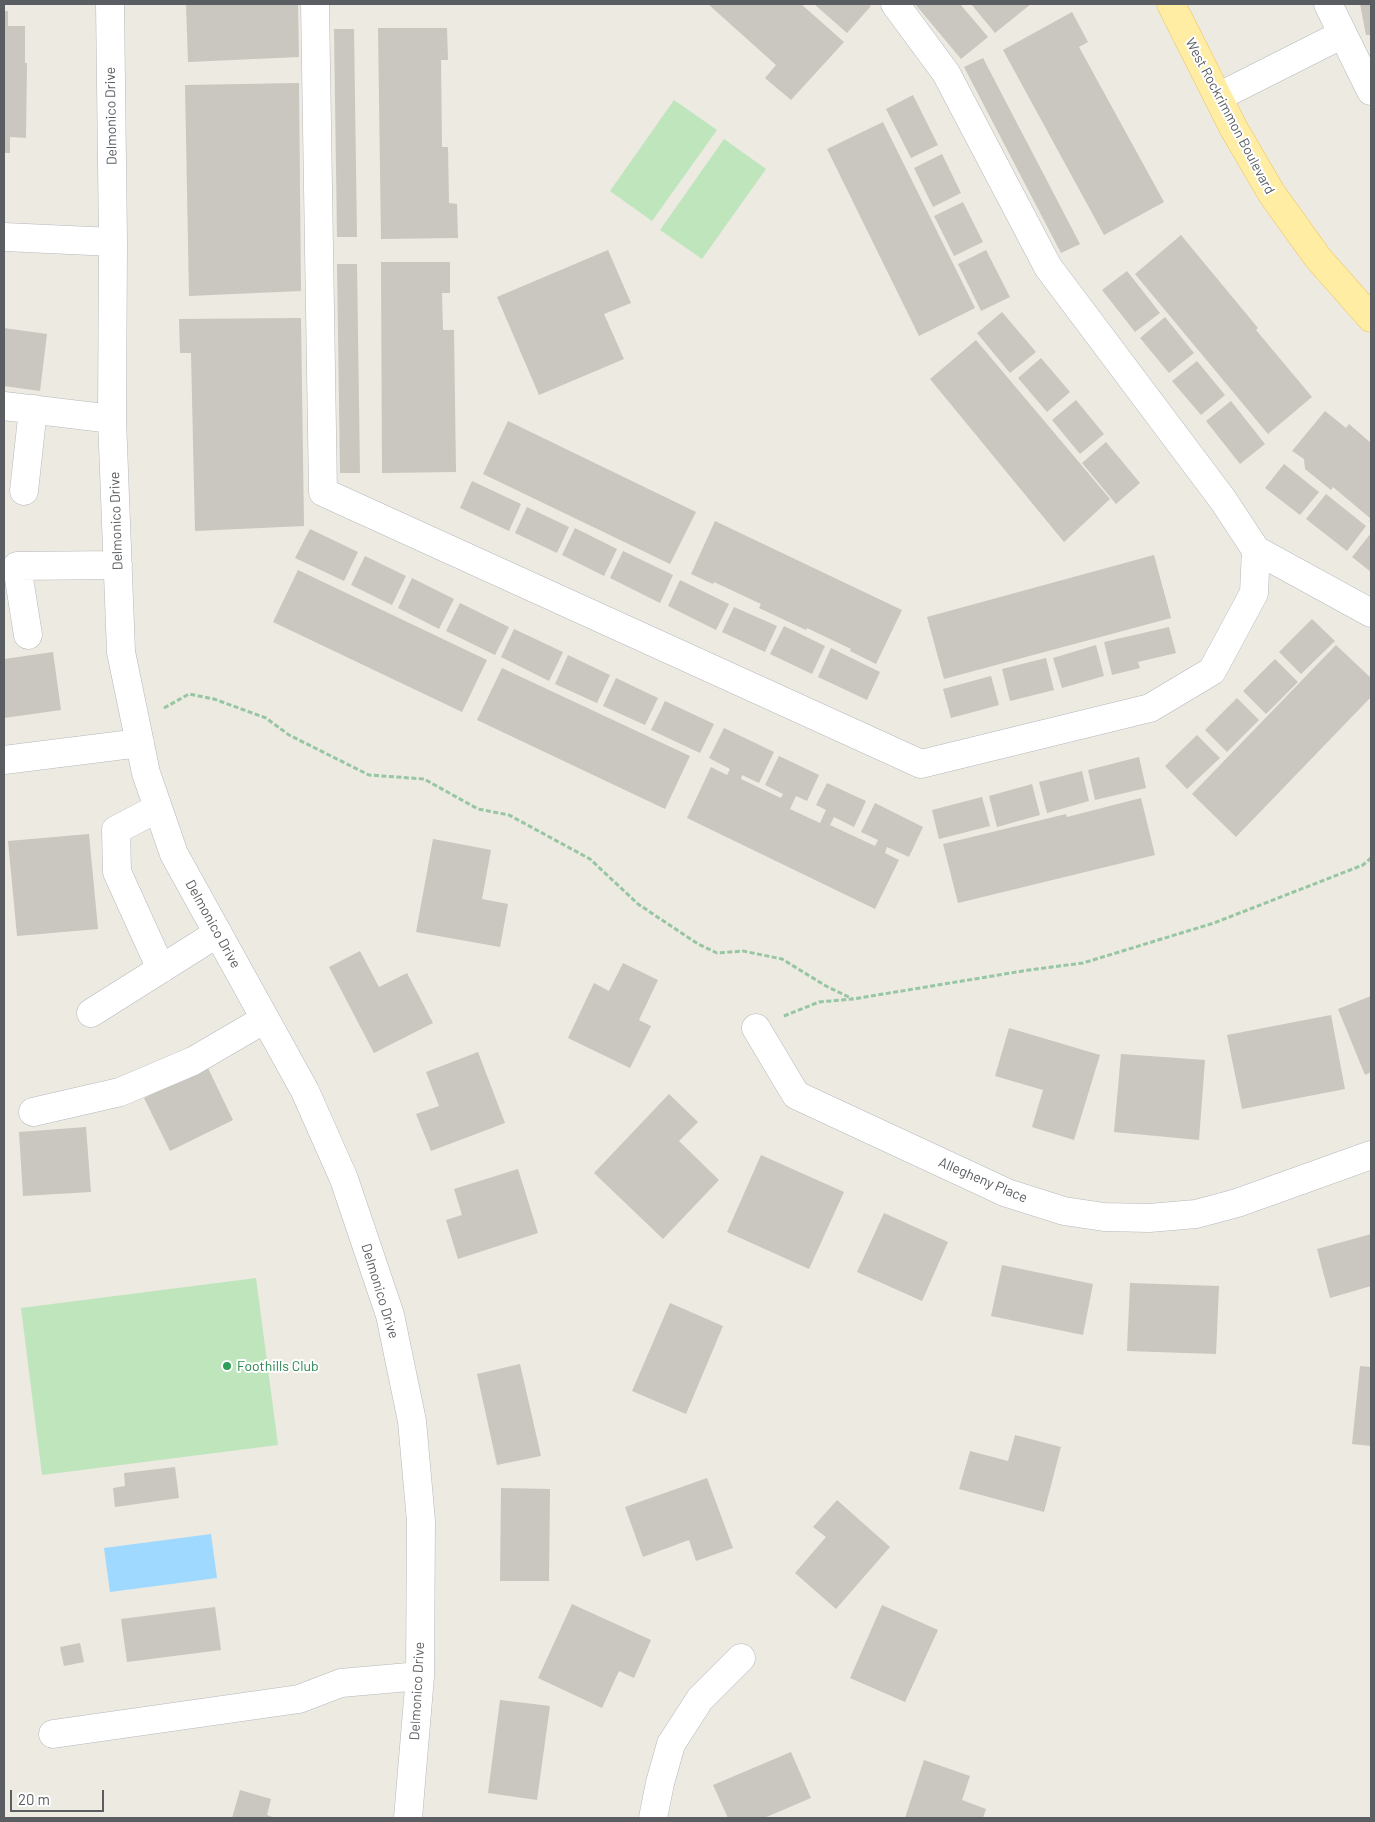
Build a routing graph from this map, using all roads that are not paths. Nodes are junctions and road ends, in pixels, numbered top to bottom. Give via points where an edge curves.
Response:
1 (110, 4) edge
2 (315, 4) edge
3 (894, 4) edge
4 (1171, 4) edge
5 (1328, 4) edge
6 (1343, 34) junction
7 (1371, 91) edge
8 (1218, 97) junction
9 (4, 237) edge
10 (113, 242) junction
11 (1371, 318) edge
12 (4, 406) edge
13 (33, 410) junction
14 (112, 419) junction
15 (24, 491) dead end
16 (1256, 550) junction
17 (118, 565) junction
18 (1371, 613) edge
19 (28, 635) dead end
20 (140, 743) junction
21 (4, 760) edge
22 (158, 808) junction
23 (218, 933) junction
24 (161, 969) junction
25 (91, 1013) dead end
26 (265, 1019) junction
27 (756, 1028) road end
28 (32, 1112) dead end
29 (1371, 1155) edge
30 (741, 1658) dead end
31 (420, 1676) junction
32 (53, 1734) dead end
33 (408, 1818) edge
34 (653, 1818) edge

1 - 10 street, Delmonico Drive
2 - 16 street via 323,492 920,764 1150,708 1212,670 1254,593
3 - 16 street via 946,72 1048,267 1217,492
4 - 8 main road, West Rockrimmon Boulevard
5 - 6 street
6 - 7 street
6 - 8 street
8 - 11 main road, West Rockrimmon Boulevard via 1272,194 1318,258
9 - 10 street
10 - 14 street, Delmonico Drive
12 - 13 street
13 - 14 street
13 - 15 street
14 - 17 street, Delmonico Drive
16 - 18 street
17 - 19 street via 16,566
17 - 20 street, Delmonico Drive via 121,652
20 - 21 street
20 - 22 street, Delmonico Drive
22 - 23 street, Delmonico Drive via 174,854
22 - 24 street via 116,830 117,872
23 - 24 street
23 - 26 street, Delmonico Drive
24 - 25 street
26 - 28 street via 193,1061 120,1092
26 - 31 street, Delmonico Drive via 305,1091 344,1179 390,1316 412,1421 420,1512
27 - 29 street, Allegheny Place via 796,1095 1007,1193 1064,1211 1140,1217 1196,1214 1237,1203
30 - 34 street via 700,1699 671,1744
31 - 32 street via 341,1683 299,1699
31 - 33 street, Delmonico Drive

